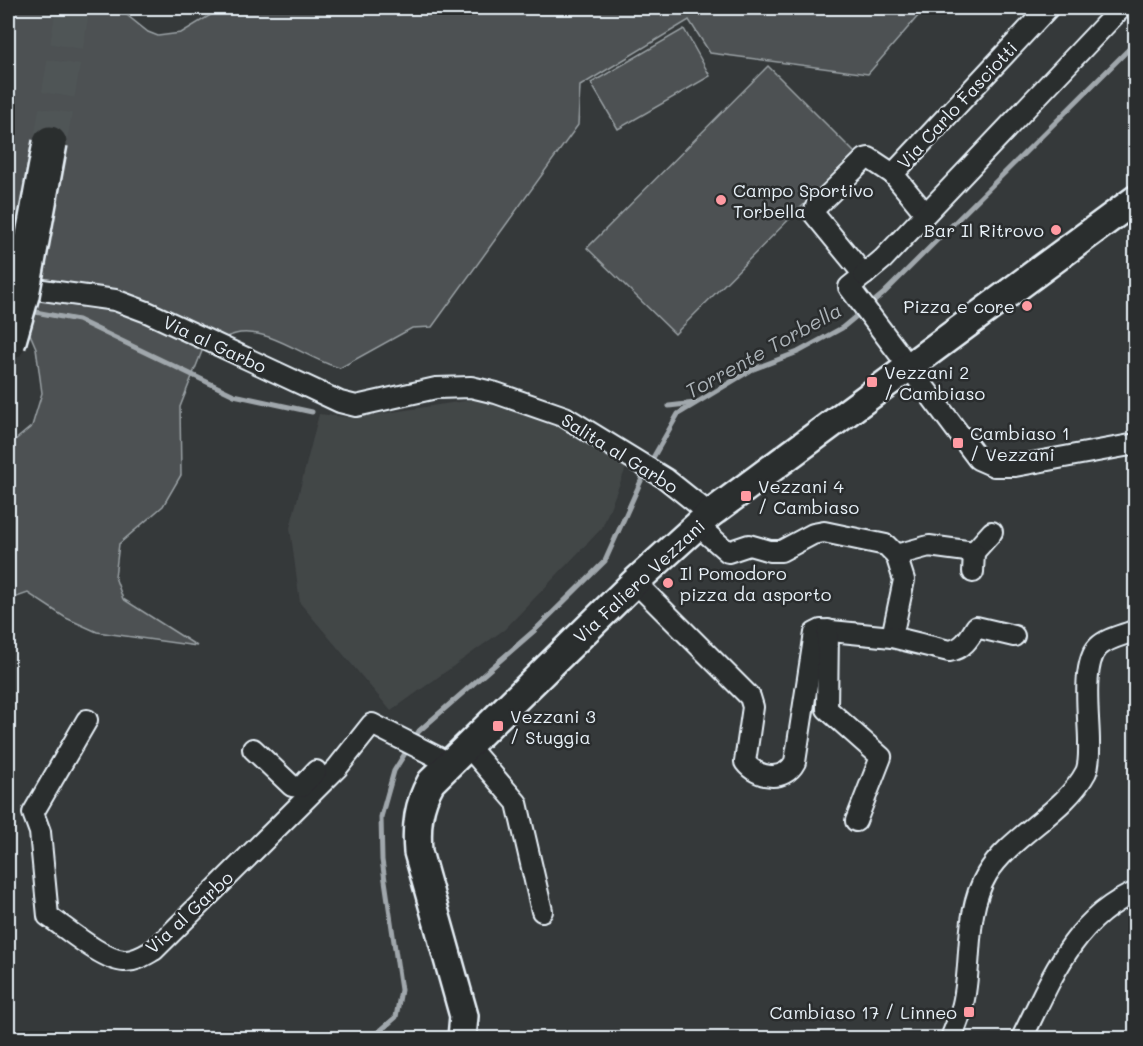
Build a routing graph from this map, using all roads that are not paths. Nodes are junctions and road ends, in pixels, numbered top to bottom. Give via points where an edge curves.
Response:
1 (1048, 8) edge
2 (1122, 8) edge
3 (50, 143) tunnel mouth
4 (893, 174) junction
5 (1136, 199) edge
6 (925, 213) junction
7 (864, 274) junction
8 (8, 285) edge
9 (8, 344) edge
10 (908, 368) junction
11 (419, 392) joint
12 (1136, 444) edge
13 (703, 520) junction
14 (993, 532) dead end
15 (974, 552) junction
16 (896, 555) junction
17 (973, 572) dead end
18 (635, 582) junction
19 (828, 630) junction
20 (1136, 630) edge
21 (1014, 636) dead end
22 (892, 638) junction
23 (87, 720) dead end
24 (253, 749) dead end
25 (448, 754) junction
26 (337, 768) junction
27 (856, 821) dead end
28 (1136, 892) edge
29 (542, 911) dead end
30 (462, 1038) edge
31 (951, 1038) edge
32 (1022, 1038) edge

1 - 4 street, Via Carlo Fasciotti
2 - 6 street
3 - 9 highway, bridge via 22,295
4 - 6 street
4 - 7 street, Via Carlo Fasciotti via 865,159 814,210
5 - 10 street, Via Faliero Vezzani
6 - 7 street via 883,260
7 - 10 street via 849,287
8 - 11 street, Via al Garbo via 116,300 340,402 356,406
10 - 12 street via 978,459 987,464 1015,466
10 - 13 street, Via Faliero Vezzani
11 - 13 street, Salita al Garbo via 471,387 566,417 666,479
13 - 16 street, Salita al Garbo via 728,552 749,545 781,551 824,532 886,545
13 - 18 street, Via Faliero Vezzani
14 - 15 street
15 - 16 street via 929,546
15 - 17 street
16 - 22 street via 903,571 904,590
18 - 19 street via 750,697 753,707 744,762 750,769 771,776 784,775 795,762 815,633
18 - 25 street, Via Faliero Vezzani
19 - 22 street
19 - 27 street via 827,709 882,757
20 - 31 street via 1098,647 1089,663 1086,772 1007,851 988,872 981,887 972,923 964,1000
21 - 22 street via 976,627 964,644 949,651
23 - 26 street, Via al Garbo via 33,813 40,832 48,916 110,958 124,962 154,950
24 - 26 street via 296,788 319,768 328,764
25 - 26 street, Via al Garbo via 372,724
25 - 29 street via 517,803
25 - 30 street, Via Faliero Vezzani via 421,799 416,828 418,852 464,1016
28 - 32 street via 1100,912 1077,937

